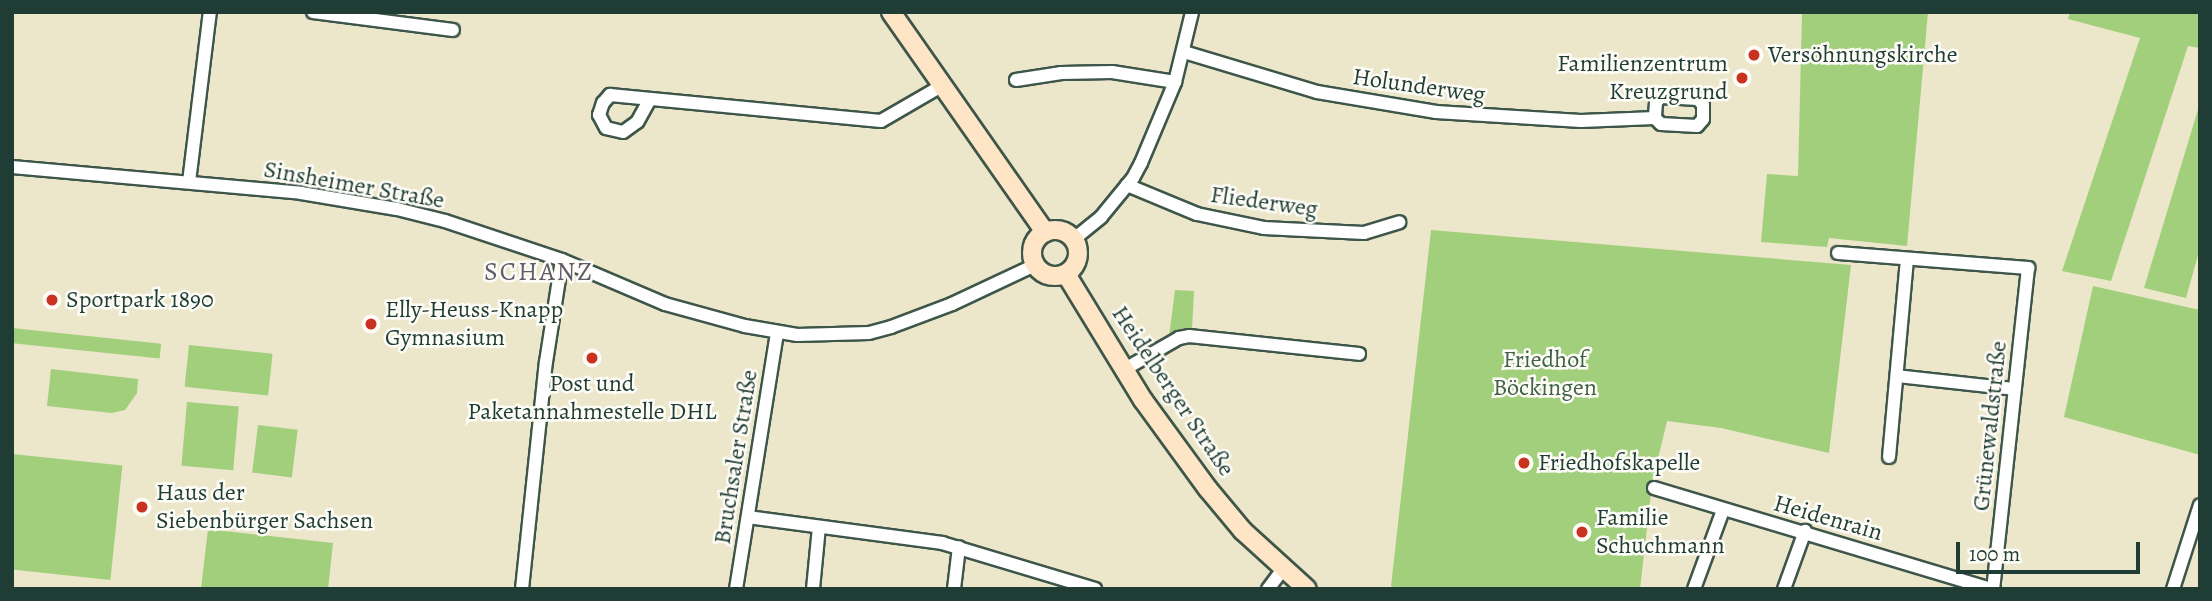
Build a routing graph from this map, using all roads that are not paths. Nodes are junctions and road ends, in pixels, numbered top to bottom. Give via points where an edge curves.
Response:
1 (210, 12) edge
2 (313, 12) edge
3 (891, 12) edge
4 (1192, 12) edge
5 (453, 30) dead end
6 (1184, 52) junction
7 (1016, 80) dead end
8 (1175, 82) junction
9 (943, 85) junction
10 (650, 99) dead end
11 (1655, 117) dead end
12 (12, 167) edge
13 (189, 182) junction
14 (1127, 185) junction
15 (1399, 222) dead end
16 (1045, 232) junction
17 (1074, 239) junction
18 (1838, 253) dead end
19 (562, 260) junction
20 (1908, 260) junction
21 (1035, 265) junction
22 (1066, 274) junction
23 (777, 333) junction
24 (1359, 354) dead end
25 (1125, 369) junction
26 (1897, 376) junction
27 (2014, 389) junction
28 (1889, 457) dead end
29 (1654, 488) dead end
30 (2200, 505) edge
31 (1723, 510) junction
32 (748, 517) junction
33 (819, 527) junction
34 (1805, 531) junction
35 (959, 547) junction
36 (1284, 568) junction
37 (1093, 588) edge
38 (522, 589) edge
39 (736, 589) edge
40 (813, 589) edge
41 (954, 589) edge
42 (1268, 589) edge
43 (1307, 589) edge
44 (1693, 589) edge
45 (1784, 589) edge
46 (1991, 589) edge
47 (2174, 589) edge

1 - 13 street
2 - 5 street
3 - 9 main road
4 - 6 street
6 - 8 street
6 - 11 street, Holunderweg via 1317,92 1436,113 1568,121
7 - 8 street via 1061,72 1112,72
8 - 14 street via 1145,155
9 - 10 street via 881,121
9 - 16 main road
12 - 13 street, Sinsheimer Straße
13 - 19 street, Sinsheimer Straße via 301,193 397,209
14 - 15 street, Fliederweg via 1197,214 1265,228 1364,233
14 - 17 street
16 - 17 main road via 1066,232
16 - 21 main road via 1035,240 1031,253
17 - 22 main road via 1078,258
18 - 20 street
19 - 23 street, Sinsheimer Straße via 645,297
19 - 38 street via 545,362
20 - 26 street
20 - 27 street, Grünewaldstraße via 2028,268
21 - 22 main road via 1043,273
21 - 23 street, Sinsheimer Straße via 891,327 842,335
22 - 25 main road, Heidelberger Straße
23 - 32 street, Bruchsaler Straße
24 - 25 street via 1189,337 1179,338
25 - 36 main road, Heidelberger Straße via 1209,489 1243,531
26 - 27 street
26 - 28 street
27 - 46 street, Grünewaldstraße
29 - 31 street, Heidenrain
30 - 47 street
31 - 34 street, Heidenrain
31 - 44 street
32 - 33 street
32 - 39 street, Bruchsaler Straße
33 - 35 street
33 - 40 street
34 - 45 street
34 - 46 street, Heidenrain
35 - 37 street
35 - 41 street
36 - 42 street
36 - 43 main road, Heidelberger Straße

